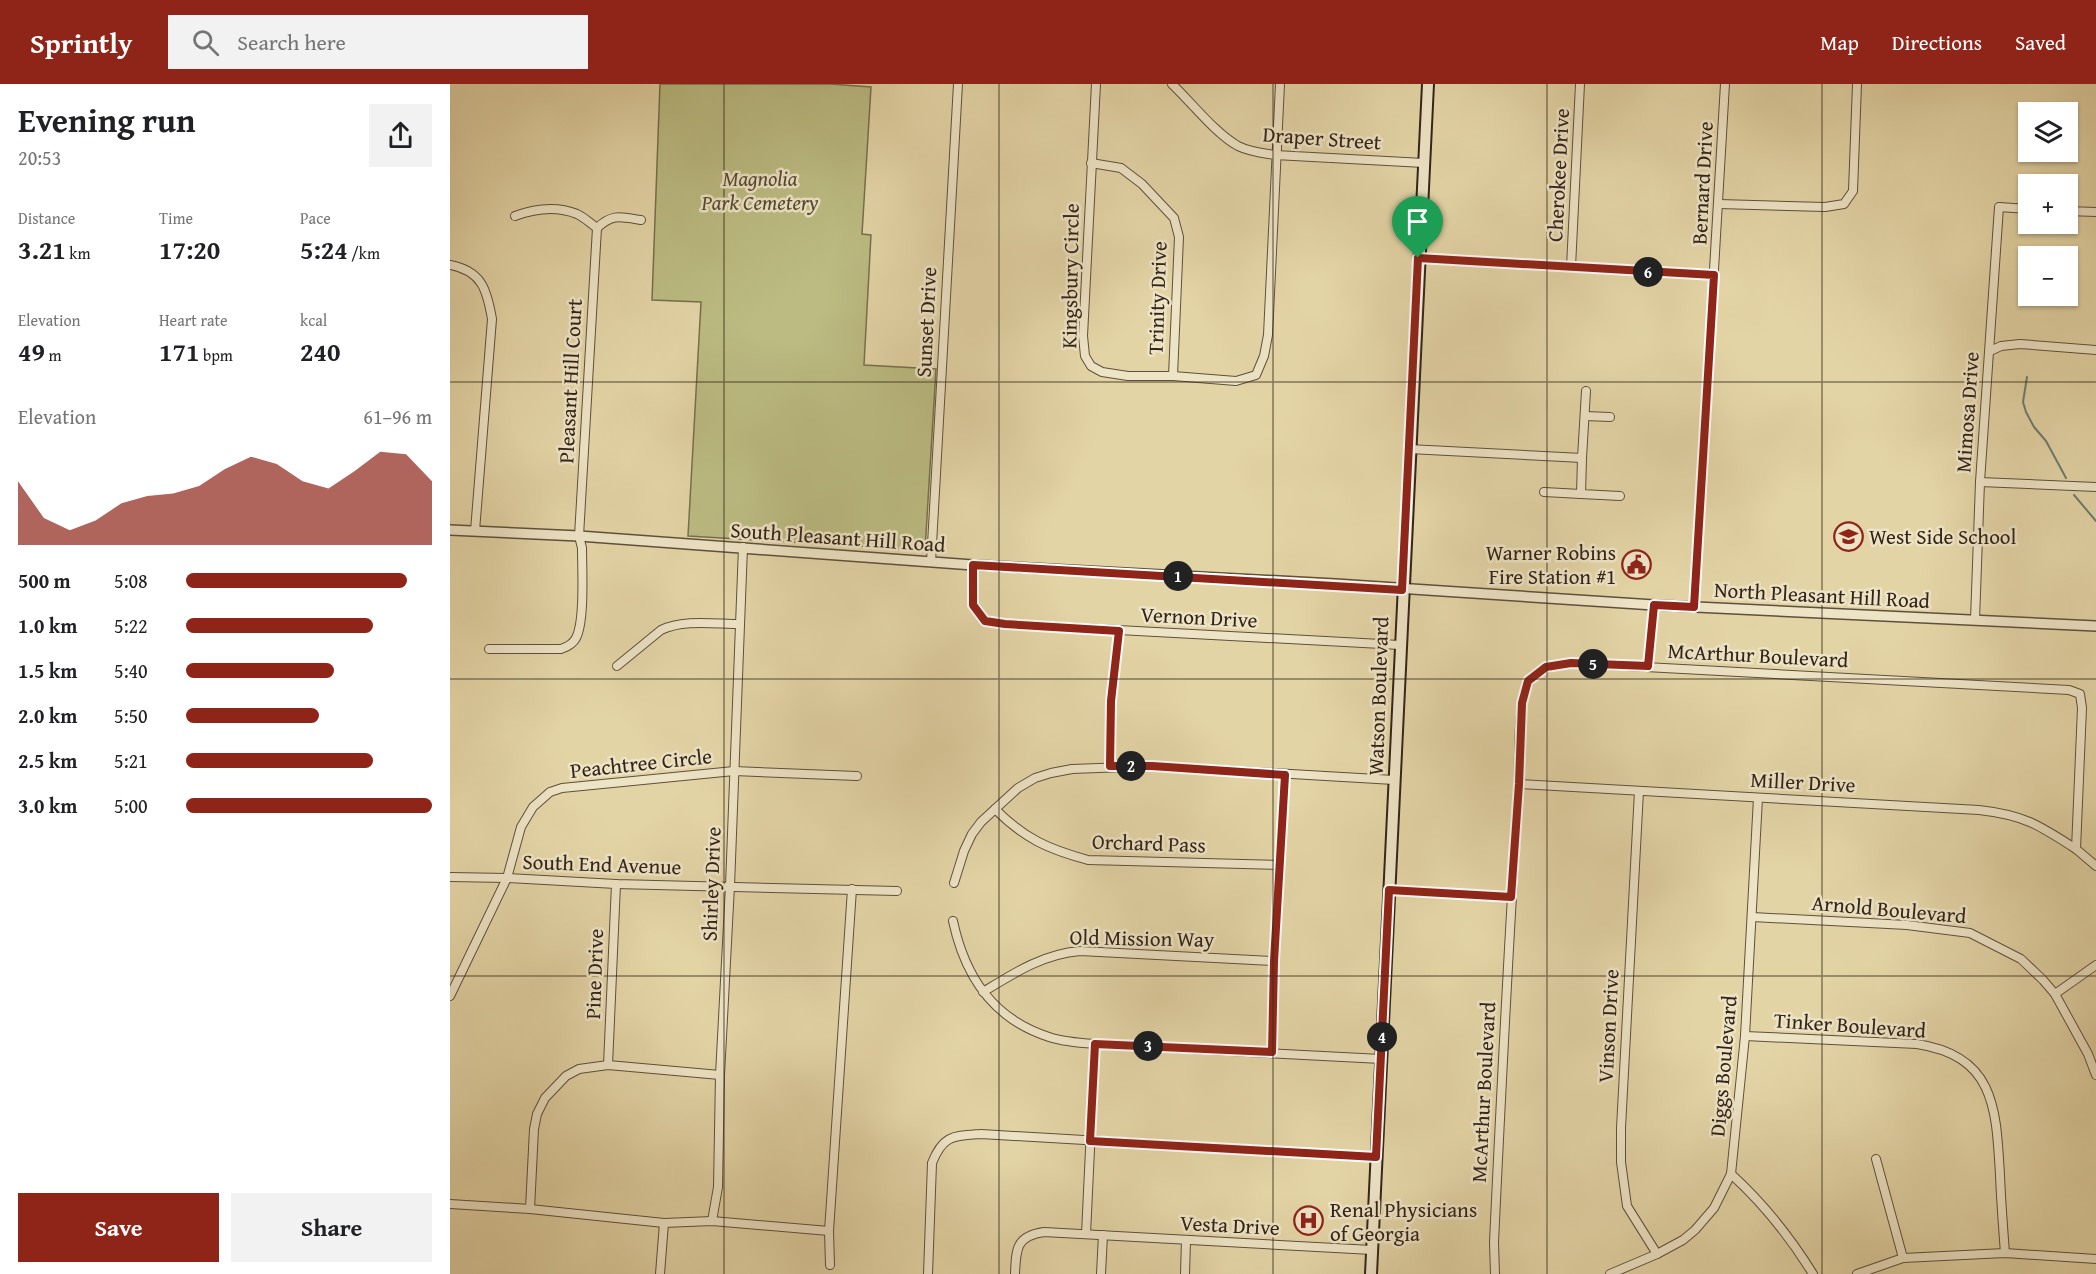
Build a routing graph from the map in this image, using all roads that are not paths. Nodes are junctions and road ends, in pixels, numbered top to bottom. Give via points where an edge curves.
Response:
1 (958, 84) edge
2 (1096, 84) edge
3 (1172, 84) edge
4 (1280, 84) edge
5 (1428, 84) edge
6 (1580, 84) edge
7 (1725, 84) edge
8 (1857, 84) edge
9 (1275, 155) junction
10 (1091, 163) junction
11 (1424, 163) junction
12 (1719, 204) junction
13 (2018, 208) edge
14 (2078, 211) edge
15 (2096, 212) edge
16 (515, 216) dead end
17 (641, 220) dead end
18 (597, 228) junction
19 (1418, 258) junction
20 (450, 265) edge
21 (1571, 267) junction
22 (1714, 275) junction
23 (2096, 350) edge
24 (1990, 351) junction
25 (1173, 376) junction
26 (1586, 392) dead end
27 (1585, 416) junction
28 (1610, 417) dead end
29 (1409, 449) junction
30 (1582, 458) junction
31 (1980, 482) junction
32 (2096, 487) edge
33 (1544, 492) dead end
34 (1581, 494) junction
35 (1620, 496) dead end
36 (450, 530) edge
37 (475, 531) junction
38 (579, 536) junction
39 (743, 548) junction
40 (931, 562) junction
41 (973, 565) junction
42 (1402, 590) junction
43 (1654, 605) junction
44 (1694, 607) junction
45 (1975, 620) junction
46 (740, 624) junction
47 (2096, 626) edge
48 (1119, 631) junction
49 (1400, 645) junction
50 (489, 649) dead end
51 (617, 666) dead end
52 (1648, 666) junction
53 (1110, 766) junction
54 (734, 771) junction
55 (1285, 775) junction
56 (857, 776) dead end
57 (1394, 780) junction
58 (1519, 784) junction
59 (1639, 791) junction
60 (1758, 798) junction
61 (995, 809) junction
62 (2076, 849) junction
63 (1280, 866) junction
64 (2096, 866) edge
65 (450, 877) edge
66 (507, 878) junction
67 (954, 883) dead end
68 (616, 884) junction
69 (730, 886) junction
70 (852, 889) junction
71 (1389, 890) junction
72 (897, 891) dead end
73 (1511, 897) junction
74 (1752, 917) junction
75 (953, 921) dead end
76 (1274, 961) junction
77 (2096, 965) edge
78 (983, 992) junction
79 (2055, 994) junction
80 (450, 996) edge
81 (1745, 1036) junction
82 (1095, 1044) junction
83 (1272, 1052) junction
84 (1381, 1059) junction
85 (608, 1065) junction
86 (720, 1075) junction
87 (2096, 1075) edge
88 (1090, 1141) junction
89 (1376, 1157) junction
90 (1876, 1159) dead end
91 (1731, 1174) junction
92 (450, 1204) edge
93 (530, 1209) junction
94 (712, 1221) junction
95 (664, 1223) junction
96 (829, 1232) junction
97 (1086, 1234) junction
98 (1102, 1236) junction
99 (1186, 1240) junction
100 (1372, 1250) junction
101 (2005, 1253) junction
102 (1657, 1254) junction
103 (1903, 1258) junction
104 (2096, 1259) edge
105 (830, 1265) dead end
106 (660, 1274) edge
107 (928, 1274) edge
108 (1015, 1274) edge
109 (1101, 1274) edge
110 (1185, 1274) edge
111 (1371, 1274) edge
112 (1496, 1274) edge
113 (1610, 1274) edge
114 (1813, 1274) edge
115 (1857, 1274) edge

1 - 40 street, Sunset Drive
2 - 10 street, Kingsbury Circle
3 - 9 street, Draper Street via 1239,147
4 - 9 street, Kingsbury Circle
5 - 11 main road, Watson Boulevard
6 - 21 street, Cherokee Drive
7 - 12 street, Bernard Drive
8 - 12 street via 1853,191 1844,204
9 - 11 street, Draper Street
9 - 25 street, Kingsbury Circle via 1268,335 1256,375 1236,381
10 - 25 street, Trinity Drive via 1121,168 1174,218 1179,237
10 - 25 street, Kingsbury Circle via 1085,356 1091,366 1102,372
11 - 19 main road, Watson Boulevard
12 - 22 street, Bernard Drive
13 - 24 street, Mimosa Drive via 1999,207
14 - 15 street
16 - 18 street via 548,209 578,214
17 - 18 street via 619,216 608,218
18 - 38 street, Pleasant Hill Court
19 - 21 street
19 - 29 main road, Watson Boulevard
20 - 37 street via 464,267 483,284 492,319
21 - 22 street
22 - 44 street, Bernard Drive
23 - 24 street via 2019,344
24 - 31 street, Mimosa Drive
26 - 27 street
27 - 28 street
27 - 30 street
29 - 30 street
29 - 42 main road, Watson Boulevard
30 - 34 street
31 - 32 street
31 - 45 street, Mimosa Drive
33 - 34 street
34 - 35 street
36 - 37 street, South Pleasant Hill Road
37 - 38 street, South Pleasant Hill Road
38 - 39 street, South Pleasant Hill Road
38 - 50 street, Pleasant Hill Court via 581,601 576,639 561,649
39 - 40 street, South Pleasant Hill Road
39 - 46 street, Shirley Drive
40 - 41 street, South Pleasant Hill Road
41 - 42 street, South Pleasant Hill Road
41 - 48 street, Vernon Drive via 973,605 985,621
42 - 43 street, North Pleasant Hill Road
42 - 49 main road, Watson Boulevard
43 - 44 street, North Pleasant Hill Road
43 - 52 street
44 - 45 street, North Pleasant Hill Road
45 - 47 street, North Pleasant Hill Road
46 - 51 street via 668,627
46 - 54 street, Shirley Drive
48 - 49 street, Vernon Drive
48 - 53 street via 1111,701
49 - 57 main road, Watson Boulevard
52 - 58 street, McArthur Boulevard via 1571,663 1546,667 1528,681 1522,703
52 - 62 street, McArthur Boulevard via 2069,690 2080,694
53 - 55 street
53 - 61 street via 1072,768 1035,778 1004,798
54 - 56 street, Peachtree Circle
54 - 66 street, Peachtree Circle via 550,792 533,807 521,827
54 - 69 street, Shirley Drive
55 - 57 street
55 - 63 street
57 - 71 main road, Watson Boulevard
58 - 59 street, Miller Drive
58 - 73 street, McArthur Boulevard
59 - 60 street, Miller Drive
59 - 102 street, Vinson Drive via 1621,1162 1627,1206
60 - 62 street, Miller Drive via 2004,813 2036,823
60 - 74 street, Diggs Boulevard
61 - 63 street, Orchard Pass via 1015,829 1039,843 1088,860
61 - 67 street via 972,834
62 - 64 street
63 - 76 street
65 - 66 street, South End Avenue
66 - 68 street, South End Avenue
66 - 80 street, Peachtree Circle
68 - 69 street, South End Avenue
68 - 85 street, Pine Drive
69 - 70 street, South End Avenue
69 - 86 street, Shirley Drive
70 - 72 street, South End Avenue
70 - 96 street
71 - 73 street
71 - 84 main road, Watson Boulevard
73 - 112 street, McArthur Boulevard via 1494,1242
74 - 79 street, Arnold Boulevard via 1907,925 1970,933 2021,959
74 - 81 street, Diggs Boulevard
75 - 78 street via 964,960
76 - 78 street, Old Mission Way via 1068,952 1024,967
76 - 83 street
77 - 79 street
78 - 82 street via 1005,1014 1035,1032
79 - 87 street, Arnold Boulevard
81 - 91 street, Diggs Boulevard
81 - 101 street, Tinker Boulevard via 1917,1044 1962,1060 1982,1079 1994,1110
82 - 83 street
82 - 88 street
83 - 84 street
84 - 89 main road, Watson Boulevard
85 - 86 street
85 - 93 street via 579,1069 545,1098 534,1129
86 - 94 street, Shirley Drive via 718,1187
88 - 89 street
88 - 97 street
88 - 107 street via 981,1134 957,1136 938,1147 932,1162
89 - 100 main road, Watson Boulevard
90 - 103 street
91 - 102 street, Diggs Boulevard via 1714,1208 1695,1230
91 - 114 street via 1753,1194
92 - 93 street
93 - 95 street
94 - 95 street
94 - 96 street
95 - 106 street
96 - 105 street
97 - 98 street, Vesta Drive
97 - 108 street, Vesta Drive via 1028,1235 1016,1251
98 - 99 street, Vesta Drive
98 - 109 street
99 - 100 street, Vesta Drive
99 - 110 street
100 - 111 main road, Watson Boulevard
101 - 103 street
101 - 104 street
102 - 113 street, Diggs Boulevard
103 - 115 street

